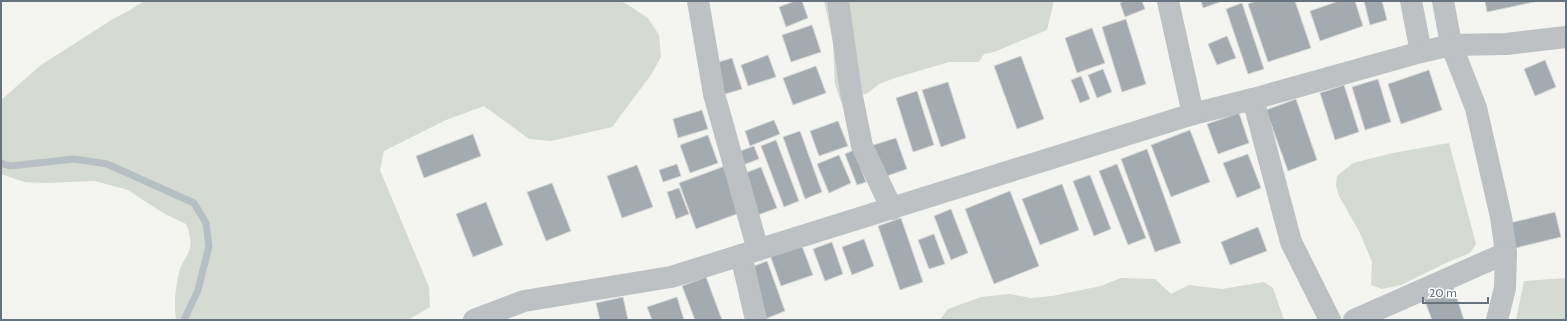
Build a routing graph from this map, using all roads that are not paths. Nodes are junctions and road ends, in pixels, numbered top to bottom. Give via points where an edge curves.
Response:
1 (698, 1) edge
2 (838, 1) edge
3 (1168, 1) edge
4 (1410, 1) edge
5 (1443, 1) edge
6 (1566, 37) edge
7 (1452, 45) junction
8 (1421, 52) junction
9 (1253, 99) junction
10 (1193, 114) junction
11 (892, 209) junction
12 (749, 253) junction
13 (1506, 253) junction
14 (474, 320) edge
15 (756, 320) edge
16 (1330, 320) edge
17 (1354, 320) edge
18 (1497, 320) edge

1 - 12 street via 714,94
2 - 11 street via 851,92 862,146
3 - 10 street
4 - 8 street
5 - 7 street
6 - 7 street via 1506,44
7 - 8 street
7 - 13 street via 1476,108 1501,217
8 - 9 street
9 - 10 street
9 - 16 street via 1291,242
10 - 11 street
11 - 12 street
12 - 14 street via 671,277 524,301
12 - 15 street
13 - 17 street
13 - 18 street via 1504,288

